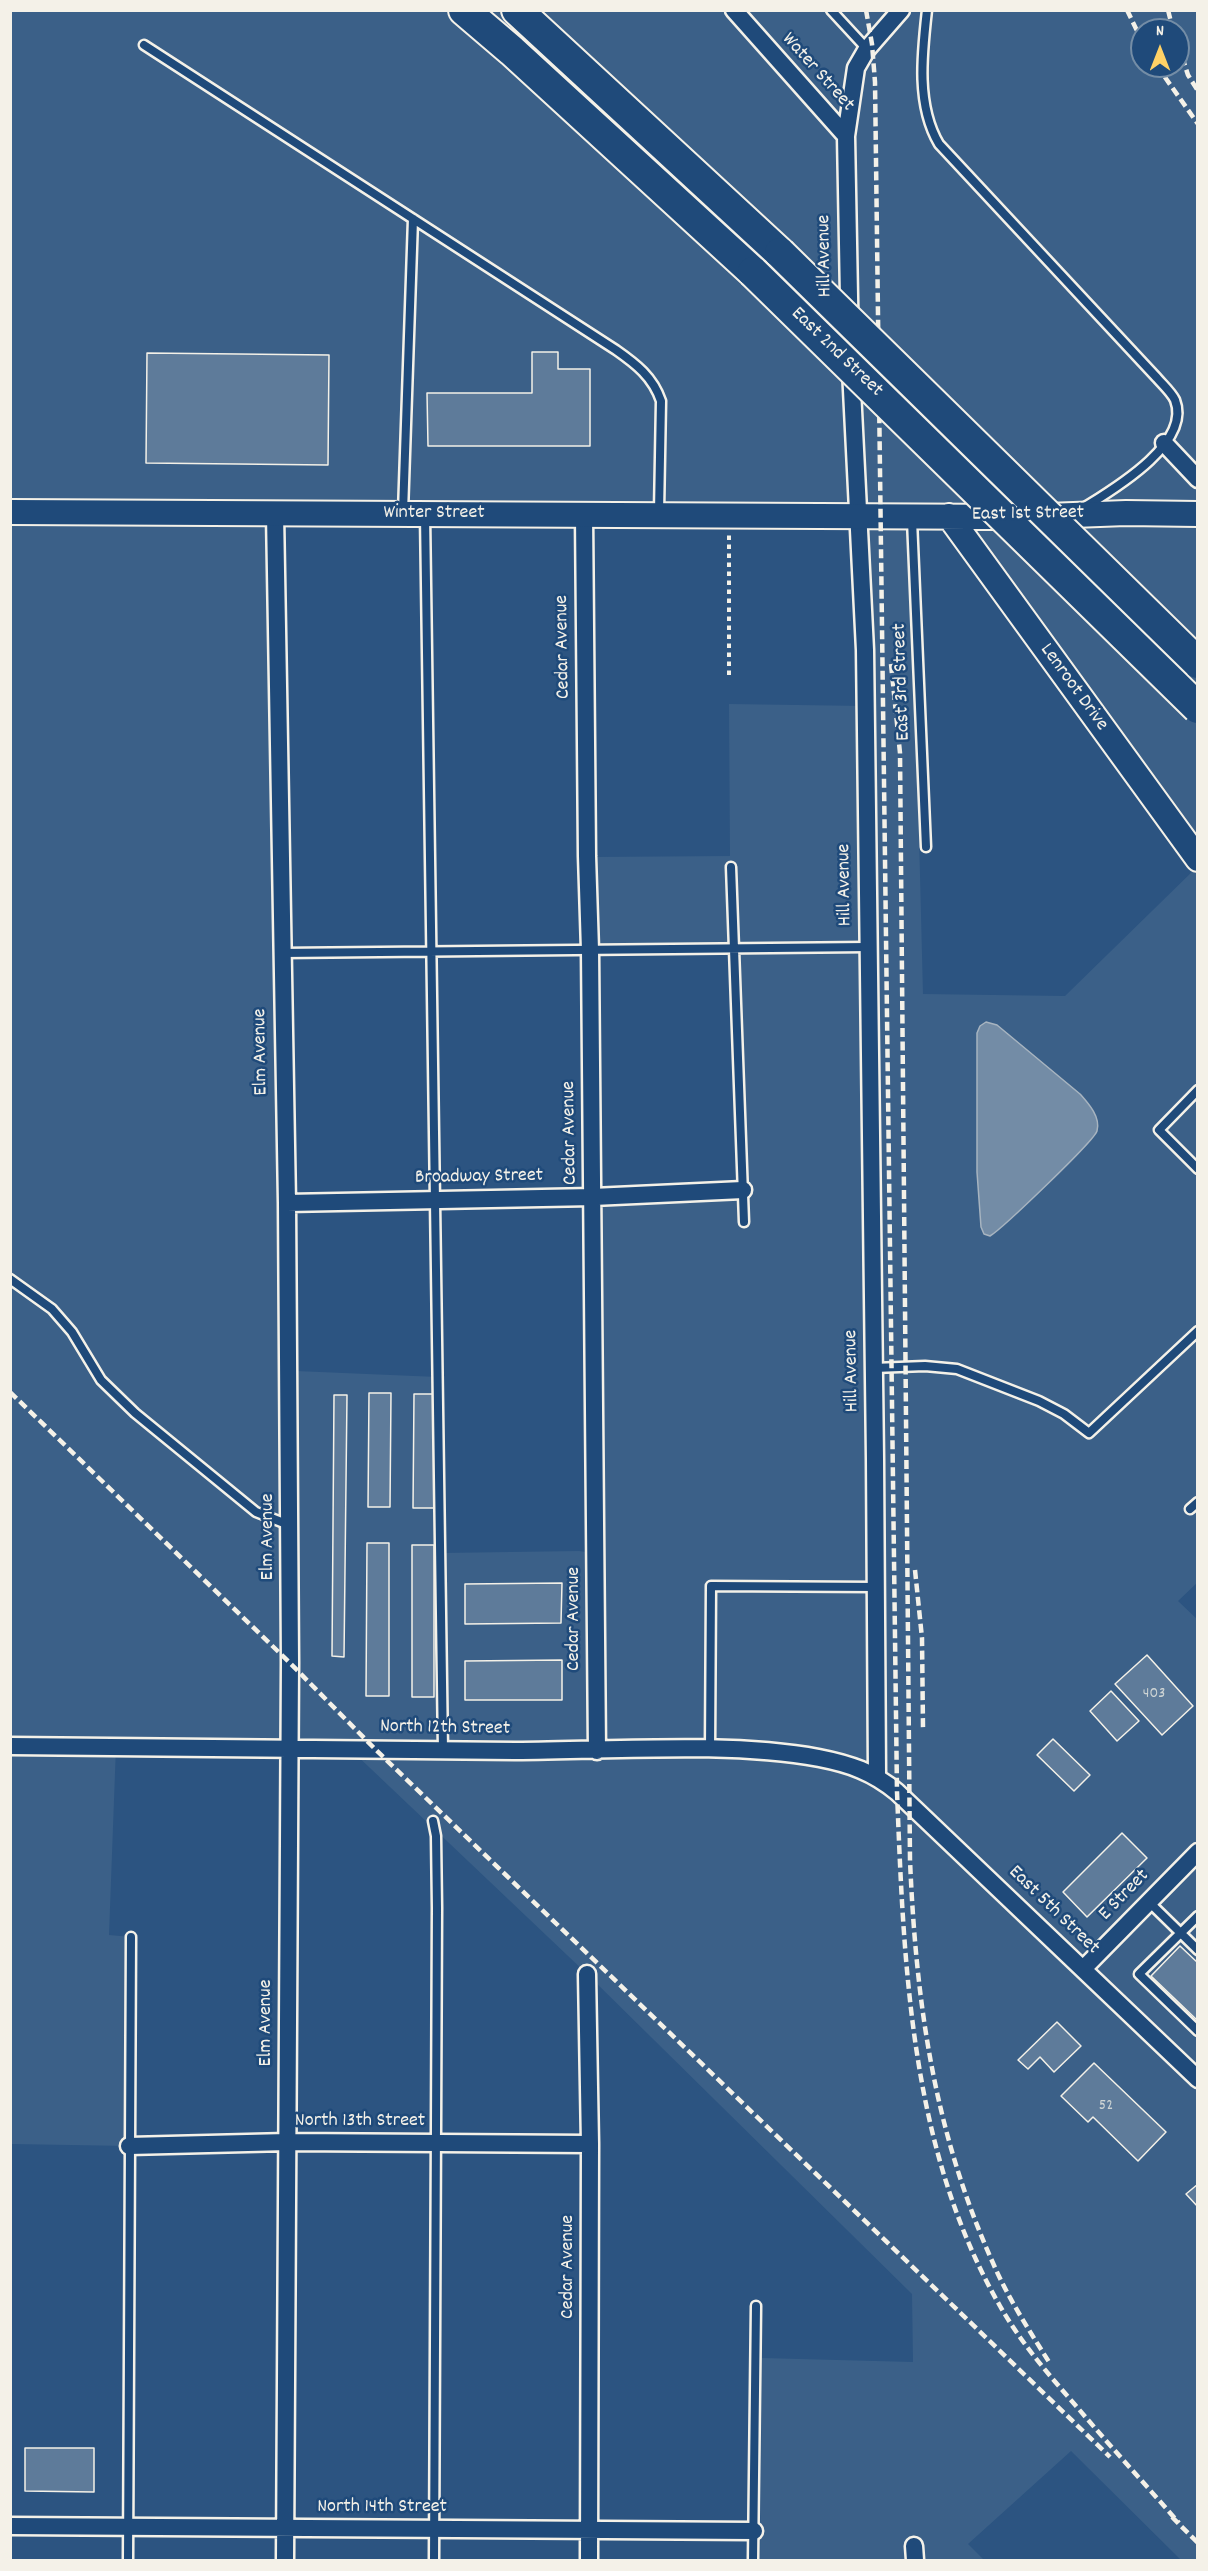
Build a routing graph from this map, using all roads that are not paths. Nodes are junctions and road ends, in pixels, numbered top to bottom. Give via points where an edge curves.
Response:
1 (464, 10) edge
2 (517, 10) edge
3 (734, 10) edge
4 (831, 10) edge
5 (900, 10) edge
6 (927, 10) edge
7 (144, 45) dead end
8 (867, 50) junction
9 (846, 136) junction
10 (413, 219) junction
11 (1164, 443) junction
12 (1197, 478) edge
13 (10, 512) edge
14 (275, 514) junction
15 (414, 514) junction
16 (1197, 514) edge
17 (584, 515) junction
18 (659, 515) junction
19 (1072, 515) junction
20 (858, 516) junction
21 (911, 516) junction
22 (949, 516) junction
23 (1197, 663) edge
24 (1197, 708) edge
25 (926, 847) dead end
26 (1197, 859) edge
27 (731, 867) dead end
28 (868, 947) junction
29 (734, 948) junction
30 (590, 950) junction
31 (431, 951) junction
32 (281, 953) junction
33 (1197, 1090) edge
34 (1197, 1168) edge
35 (743, 1190) junction
36 (592, 1197) junction
37 (436, 1200) junction
38 (287, 1203) junction
39 (744, 1222) dead end
40 (10, 1279) edge
41 (1197, 1331) edge
42 (874, 1368) junction
43 (1197, 1502) edge
44 (1190, 1509) dead end
45 (290, 1525) junction
46 (876, 1587) junction
47 (10, 1746) edge
48 (289, 1747) junction
49 (443, 1750) junction
50 (710, 1750) junction
51 (597, 1751) junction
52 (877, 1775) junction
53 (433, 1821) dead end
54 (1197, 1852) edge
55 (1149, 1902) junction
56 (1197, 1916) edge
57 (1180, 1933) junction
58 (131, 1936) dead end
59 (1197, 1950) edge
60 (1083, 1969) junction
61 (587, 1974) dead end
62 (1197, 2031) edge
63 (1197, 2079) edge
64 (287, 2142) junction
65 (436, 2144) junction
66 (590, 2144) junction
67 (129, 2146) junction
68 (756, 2306) dead end
69 (10, 2526) edge
70 (128, 2527) junction
71 (285, 2528) junction
72 (435, 2529) junction
73 (589, 2530) junction
74 (754, 2531) junction
75 (128, 2560) edge
76 (285, 2560) edge
77 (434, 2560) edge
78 (589, 2560) edge
79 (753, 2560) edge

1 - 24 highway, East 2nd Street, bridge via 753,272
2 - 23 highway, East 2nd Street, bridge via 780,253
3 - 9 street, Water Street
4 - 8 lane
5 - 8 street, Hill Avenue
6 - 11 lane via 923,84 932,133 1172,394 1176,420
7 - 10 lane
8 - 9 street, Hill Avenue via 856,69
9 - 20 street, Hill Avenue
10 - 15 lane
10 - 18 lane via 645,372 661,401
11 - 12 street
11 - 19 lane via 1132,477
13 - 14 street, Winter Street
14 - 15 street, Winter Street
14 - 32 street, Elm Avenue
15 - 17 street, Winter Street
15 - 31 lane
16 - 19 street, East 1st Street
17 - 18 street, Winter Street
17 - 30 street, Cedar Avenue
18 - 20 street, Winter Street
19 - 22 street, East 1st Street
20 - 21 street, East 1st Street
20 - 28 street, Hill Avenue
21 - 22 street, East 1st Street
21 - 25 lane, East 3rd Street
22 - 26 street, Lenroot Drive
27 - 29 lane
28 - 29 lane
28 - 42 street, Hill Avenue
29 - 30 lane
29 - 35 lane
30 - 31 lane
30 - 36 street, Cedar Avenue
31 - 32 lane
31 - 37 lane
32 - 38 street, Elm Avenue
33 - 34 lane via 1159,1130
35 - 36 street, Broadway Street
35 - 39 lane
36 - 37 street, Broadway Street
36 - 51 street, Cedar Avenue
37 - 38 street, Broadway Street
37 - 49 lane
38 - 45 street, Elm Avenue
40 - 45 lane via 59,1315 101,1380 135,1413 256,1512
41 - 42 lane via 1089,1433 1064,1414 1034,1399 957,1370 926,1366
42 - 46 street, Hill Avenue
43 - 44 lane
45 - 48 street, Elm Avenue
46 - 50 lane via 711,1586
46 - 52 street, Hill Avenue
47 - 48 street, North 12th Street
48 - 49 street, North 12th Street
48 - 64 street, Elm Avenue
49 - 51 street, North 12th Street
50 - 51 street, North 12th Street
50 - 52 street, North 12th Street via 820,1758
52 - 60 street, East 5th Street
53 - 65 lane via 437,1908
54 - 55 street, E Street
55 - 57 lane
55 - 60 street, E Street
56 - 57 lane
57 - 59 lane
57 - 62 lane via 1139,1974
58 - 67 lane
60 - 63 street, East 5th Street
61 - 66 street, Cedar Avenue
64 - 65 street, North 13th Street
64 - 67 street, North 13th Street
64 - 71 street, Elm Avenue
65 - 66 street, North 13th Street
65 - 72 lane
66 - 73 street, Cedar Avenue
67 - 70 lane
68 - 74 lane
69 - 70 street, North 14th Street
70 - 71 street, North 14th Street
70 - 75 lane
71 - 72 street, North 14th Street
71 - 76 street, Elm Avenue
72 - 73 street, North 14th Street
72 - 77 lane
73 - 74 street, North 14th Street
73 - 78 street, Cedar Avenue
74 - 79 lane

